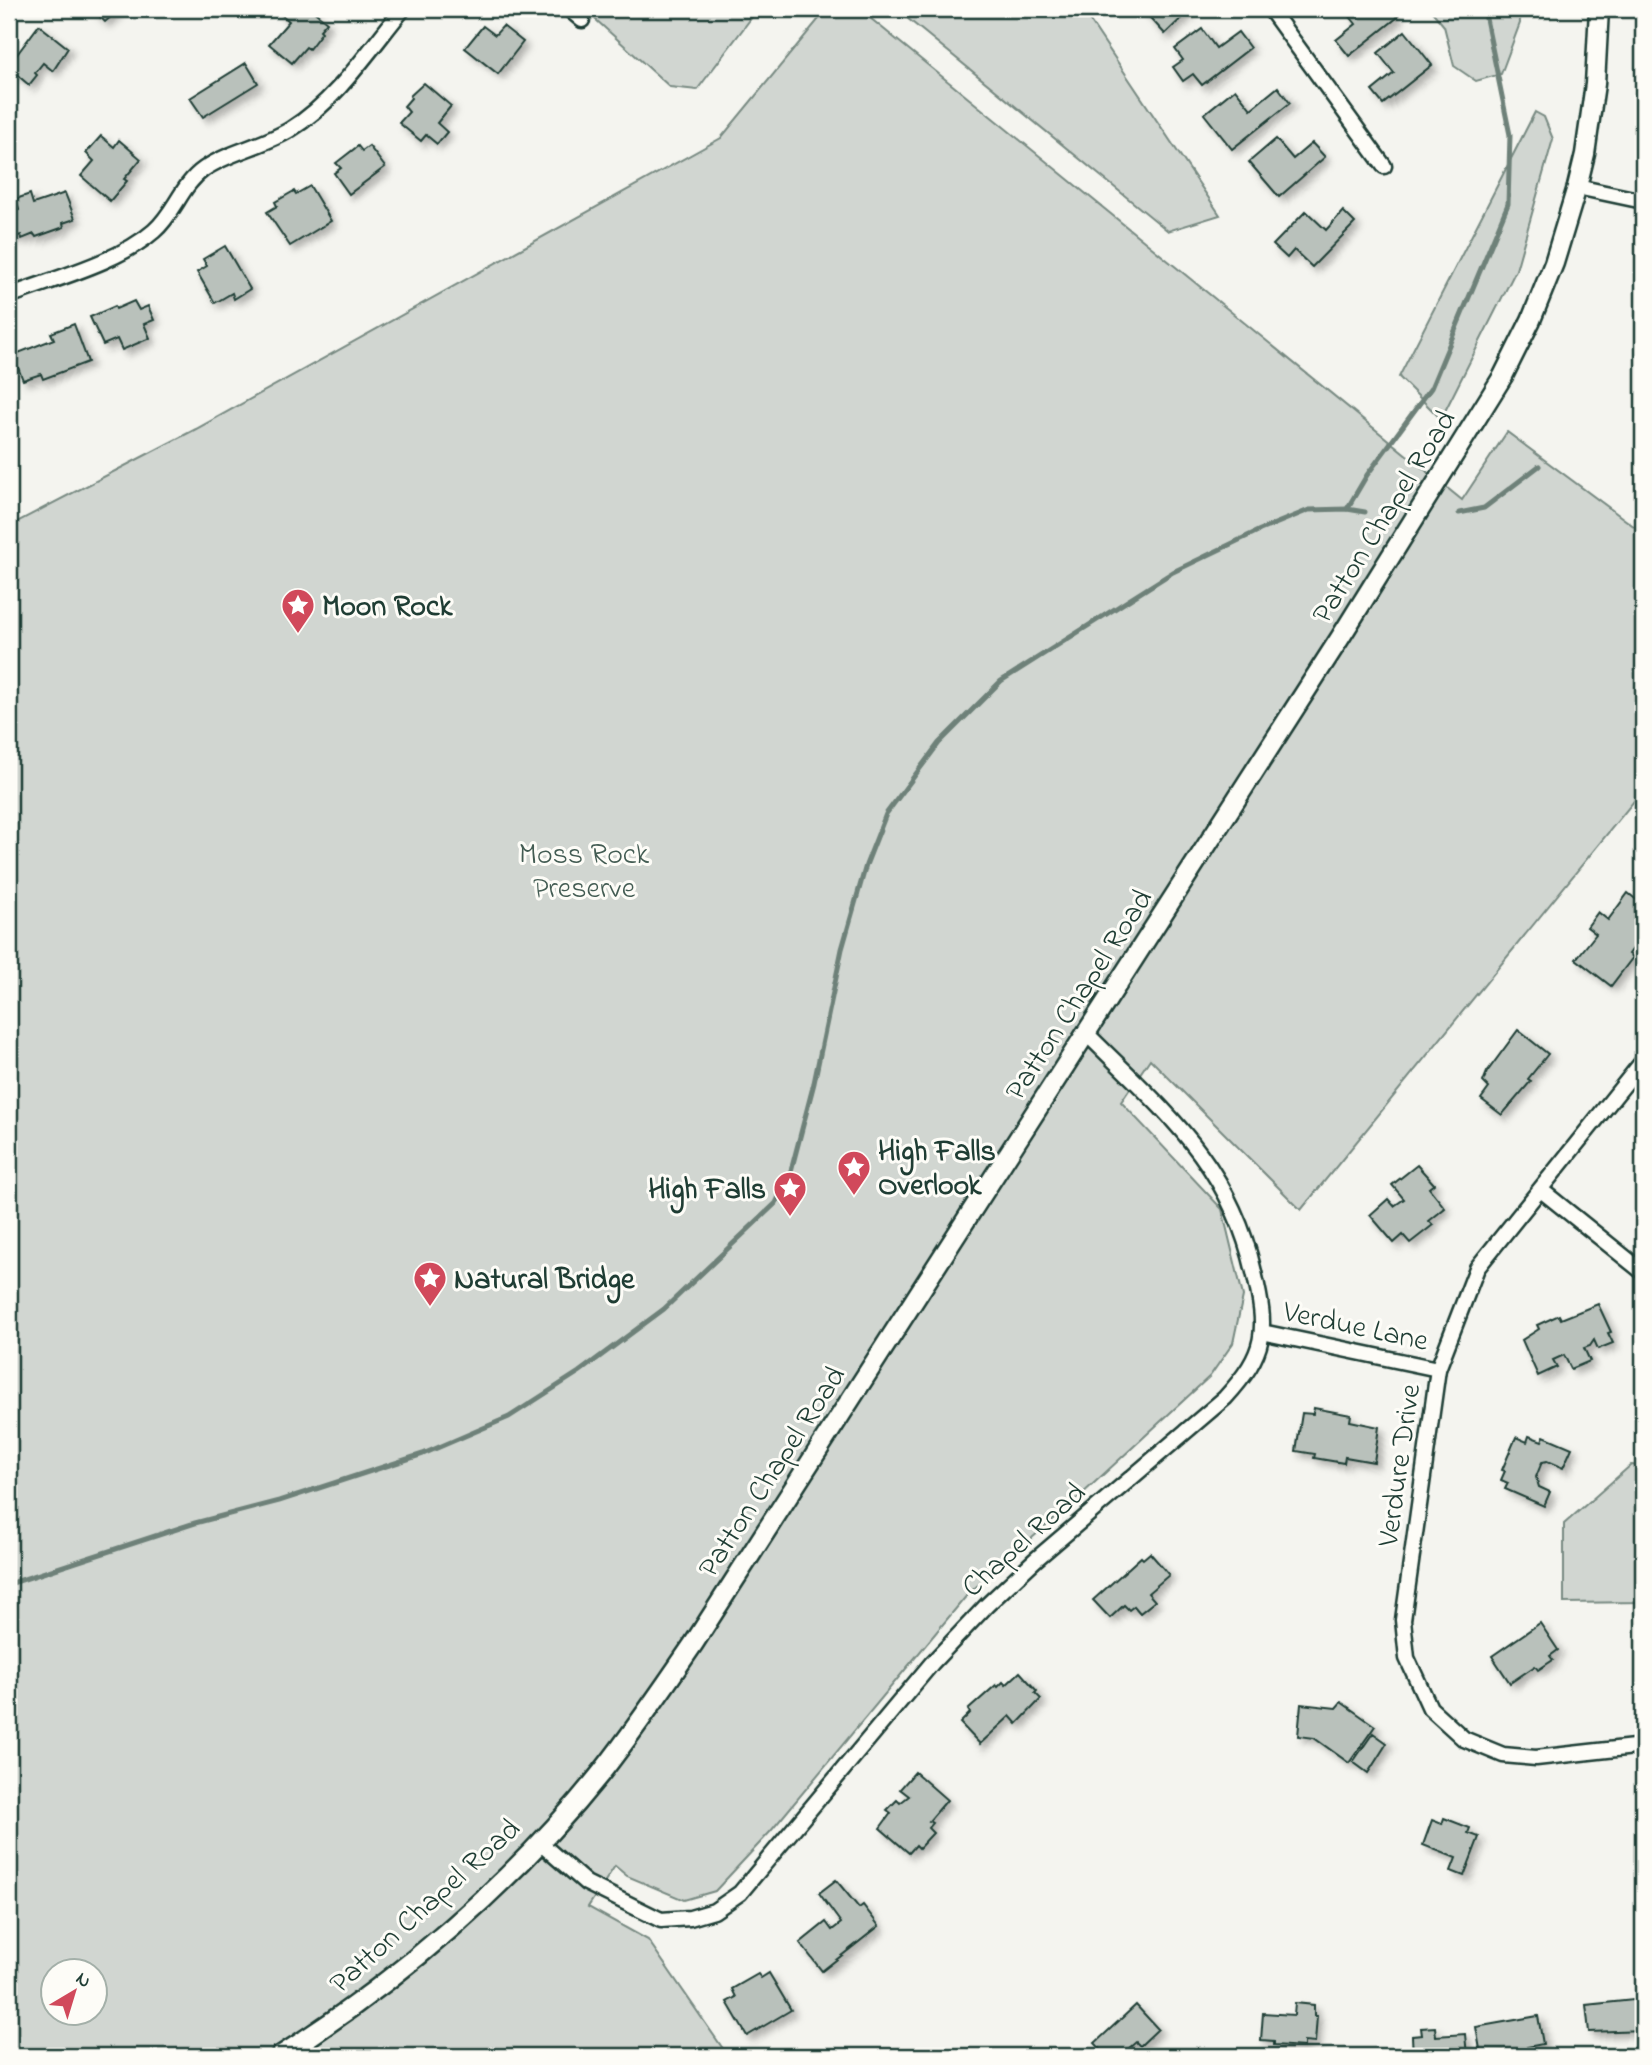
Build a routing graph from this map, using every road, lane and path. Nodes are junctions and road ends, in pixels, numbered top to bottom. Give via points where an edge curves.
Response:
1 (403, 9) edge
2 (569, 9) edge
3 (1270, 9) edge
4 (1600, 9) edge
5 (582, 20) dead end
6 (1384, 166) dead end
7 (1577, 187) junction
8 (1643, 201) edge
9 (9, 296) edge
10 (1086, 1033) junction
11 (1643, 1061) edge
12 (1541, 1189) junction
13 (1643, 1272) edge
14 (1262, 1332) junction
15 (1438, 1369) junction
16 (1643, 1746) edge
17 (539, 1842) junction
18 (280, 2056) edge

1 - 9 street via 311,116 270,142 201,170 165,220 141,242
2 - 5 street
3 - 6 street
4 - 7 street, Patton Chapel Road via 1595,84
7 - 8 street
7 - 10 street, Patton Chapel Road via 1554,262 1503,376
10 - 14 street, Chapel Road via 1175,1122 1217,1176 1250,1251 1261,1299
10 - 17 street, Patton Chapel Road via 694,1643 600,1774
11 - 12 street, Verdure Drive
12 - 13 street
12 - 15 street, Verdure Drive via 1477,1268
14 - 15 street, Verdue Lane
14 - 17 street, Chapel Road via 1258,1354 1225,1398 987,1605 932,1663 740,1893 714,1910 661,1920 586,1884
15 - 16 street, Verdure Drive via 1403,1620 1407,1658 1430,1708 1464,1739 1503,1755 1536,1758
17 - 18 street, Patton Chapel Road via 417,1956 341,2018

